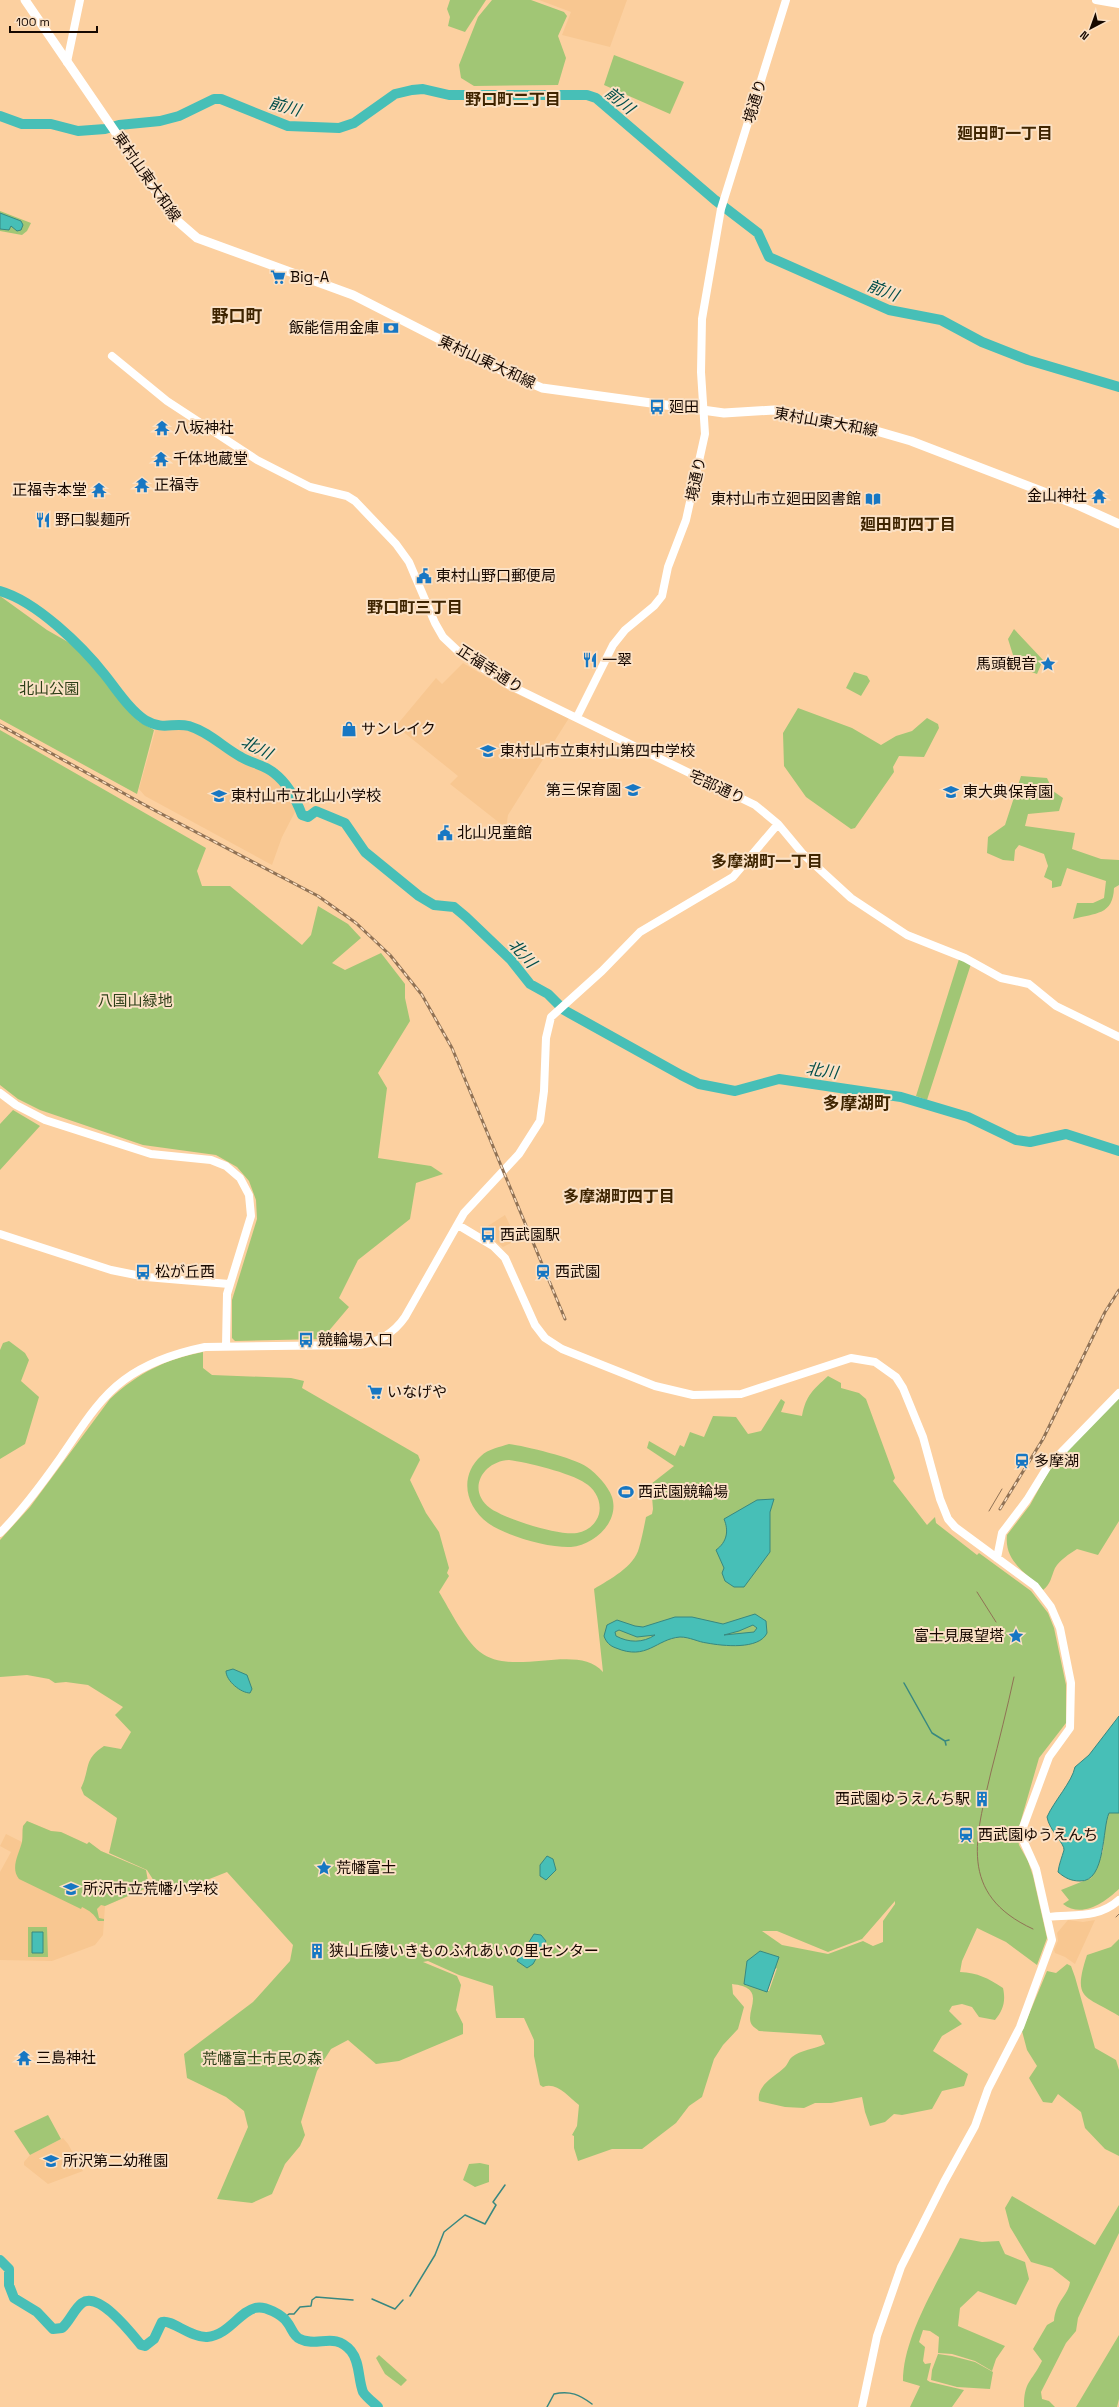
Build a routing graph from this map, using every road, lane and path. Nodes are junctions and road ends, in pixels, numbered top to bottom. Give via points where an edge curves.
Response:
1 (25, 0) edge
2 (80, 0) edge
3 (786, 0) edge
4 (1096, 0) edge
5 (1119, 4) edge
6 (67, 62) junction
7 (112, 356) dead end
8 (704, 410) junction
9 (1119, 524) edge
10 (577, 716) junction
11 (778, 824) junction
12 (1119, 1037) edge
13 (0, 1093) edge
14 (458, 1225) junction
15 (0, 1234) edge
16 (229, 1284) junction
17 (226, 1346) junction
18 (1119, 1393) edge
19 (0, 1533) edge
20 (997, 1558) junction
21 (1119, 1900) edge
22 (1048, 1917) junction
23 (862, 2407) edge

1 - 6 main road, 東村山東大和線
2 - 6 street
3 - 8 street, 境通り via 722,206 702,319 701,372
4 - 5 street
6 - 8 main road, 東村山東大和線 via 174,218 197,238 353,295 494,368 542,388
7 - 10 street, 正福寺通り via 167,400 257,460 310,487 347,496 355,501 410,562 431,615 449,642 460,653 506,684
8 - 9 main road, 東村山東大和線 via 733,414 774,410 879,430 1011,479
8 - 10 street, 境通り via 704,434 696,479 686,520 668,567 662,596 625,630 613,645
10 - 11 street, 宅部通り via 747,801
11 - 12 street, 宅部通り via 802,854 836,886 916,940 965,958 1001,978 1029,984 1056,1006
11 - 14 street via 737,873 640,932 602,972 551,1017 547,1029 540,1121 519,1154 471,1205
13 - 16 street via 16,1105 45,1120 150,1154 211,1160 226,1166 240,1178 249,1194 251,1216
14 - 17 street via 402,1320 387,1335 358,1345
14 - 20 street via 493,1246 505,1258 535,1325 545,1338 562,1349 668,1390 705,1396 741,1394 842,1360 863,1358 881,1364 896,1377 903,1388 923,1437 946,1515 955,1527
15 - 16 street via 116,1271 154,1278
16 - 17 street via 225,1306
17 - 19 street via 183,1352 146,1366 123,1381 93,1411 34,1495
18 - 20 street via 1048,1466 1002,1533
20 - 22 street via 1035,1586 1051,1607 1060,1628 1071,1683 1070,1728 1049,1757 1022,1830 1023,1840 1036,1869
21 - 22 street via 1105,1910 1091,1915
22 - 23 street via 1052,1940 1020,2027 988,2089 975,2126 897,2276 877,2336

